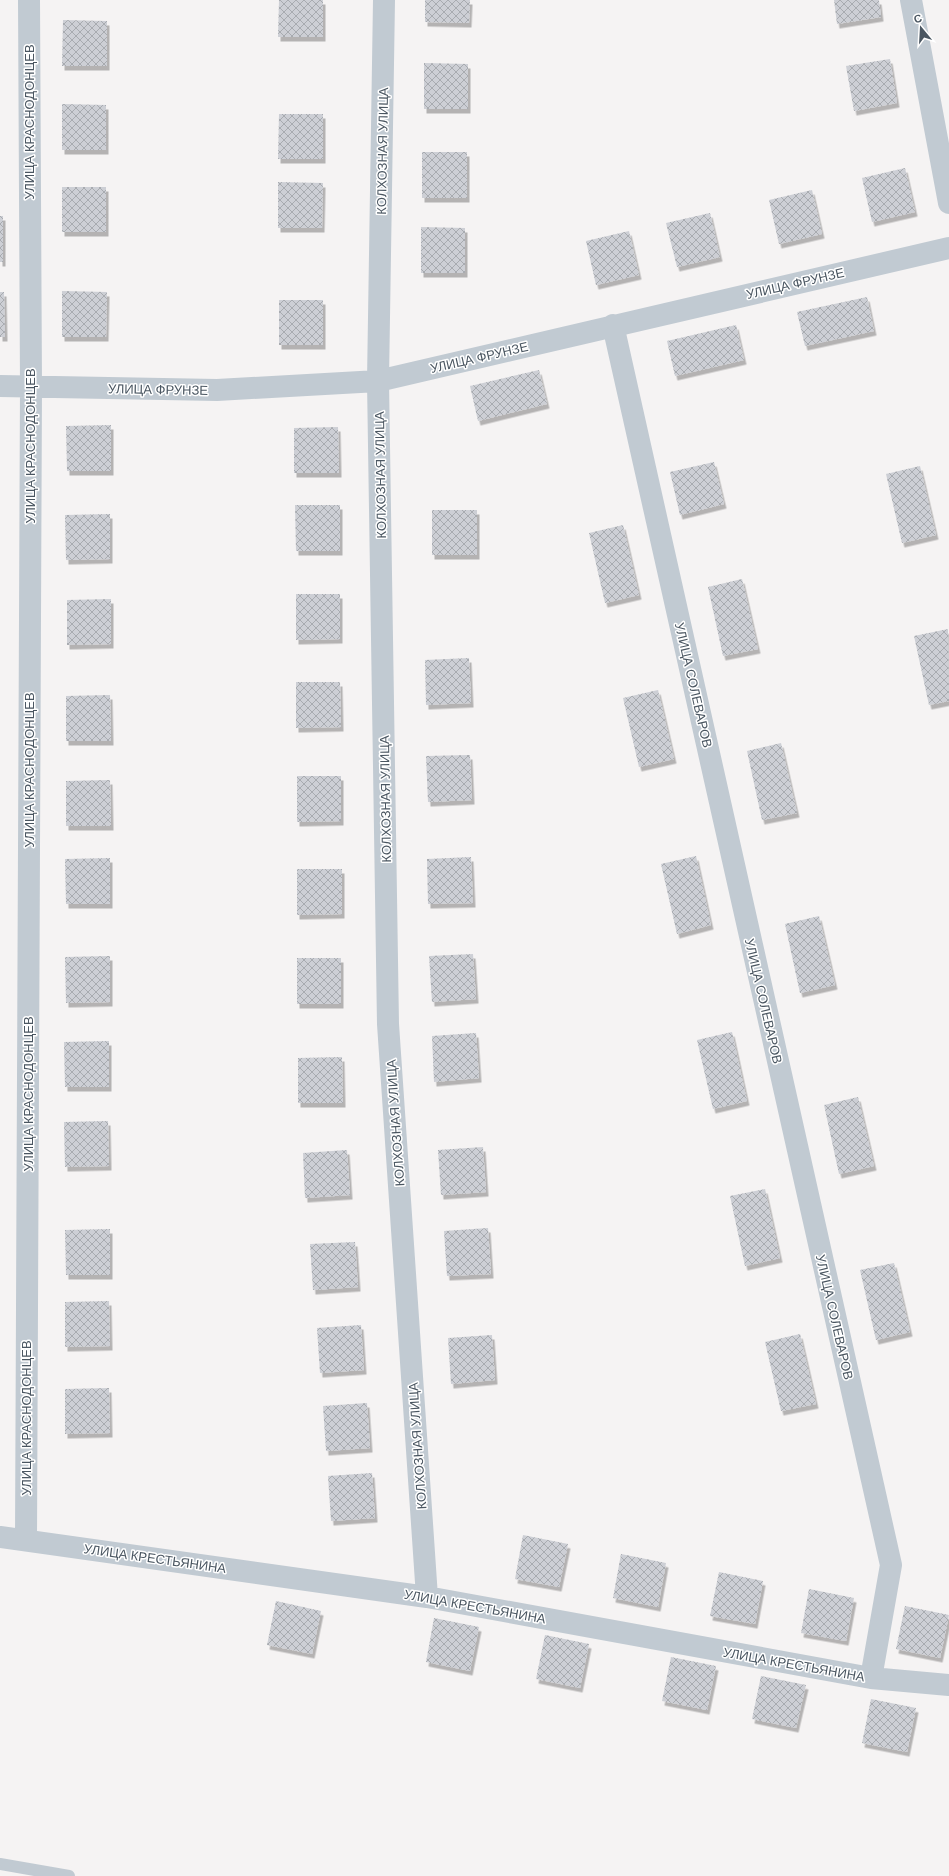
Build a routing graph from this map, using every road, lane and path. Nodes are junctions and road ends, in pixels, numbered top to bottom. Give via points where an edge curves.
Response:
1 (29, 0) edge
2 (384, 0) edge
3 (911, 0) edge
4 (949, 203) edge
5 (949, 248) edge
6 (613, 325) junction
7 (378, 380) junction
8 (0, 386) edge
9 (31, 387) junction
10 (0, 1537) edge
11 (26, 1539) junction
12 (427, 1597) junction
13 (871, 1678) junction
14 (949, 1686) edge
15 (0, 1864) edge
16 (68, 1876) edge

1 - 9 street, УЛИЦА КРАСНОДОНЦЕВ
2 - 7 street, КОЛХОЗНАЯ УЛИЦА
3 - 4 street
5 - 6 street, УЛИЦА ФРУНЗЕ
6 - 7 street, УЛИЦА ФРУНЗЕ
6 - 13 street, УЛИЦА СОЛЕВАРОВ via 891,1565
7 - 9 street, УЛИЦА ФРУНЗЕ via 217,390
7 - 12 street, КОЛХОЗНАЯ УЛИЦА via 388,1024
8 - 9 street, УЛИЦА ФРУНЗЕ
9 - 11 street, УЛИЦА КРАСНОДОНЦЕВ
10 - 11 street, УЛИЦА КРЕСТЬЯНИНА
11 - 12 street, УЛИЦА КРЕСТЬЯНИНА
12 - 13 street, УЛИЦА КРЕСТЬЯНИНА
13 - 14 street, УЛИЦА КРЕСТЬЯНИНА
15 - 16 lane

